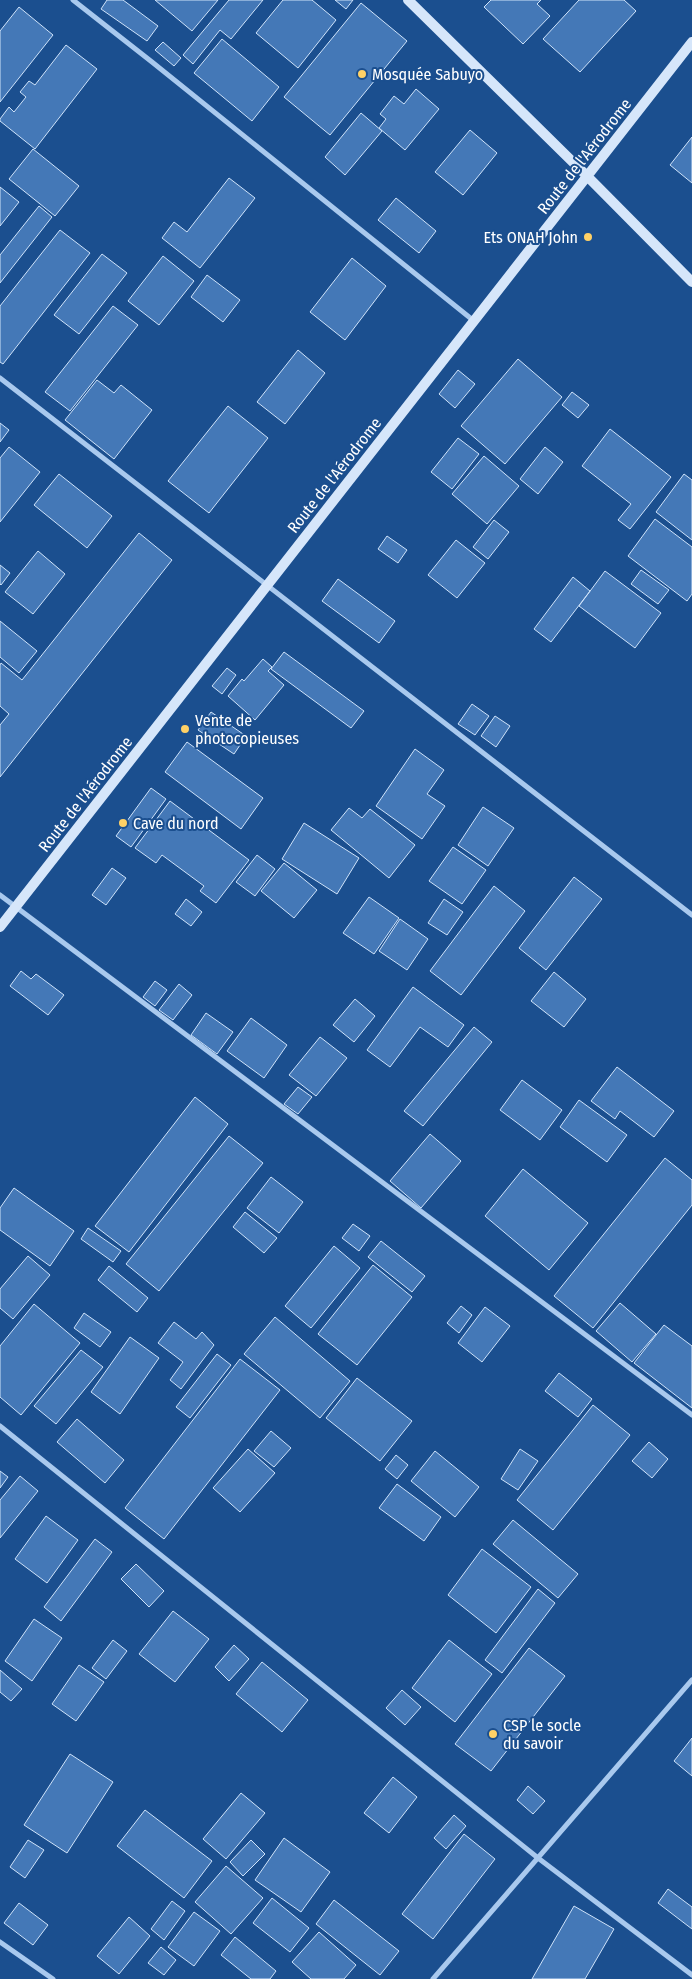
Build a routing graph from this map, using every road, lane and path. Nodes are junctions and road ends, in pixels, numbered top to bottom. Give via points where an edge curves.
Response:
1 (73, 0) edge
2 (408, 0) edge
3 (692, 42) edge
4 (588, 176) junction
5 (692, 282) edge
6 (474, 321) junction
7 (0, 378) edge
8 (268, 584) junction
9 (0, 895) edge
10 (16, 907) junction
11 (692, 915) edge
12 (0, 927) edge
13 (692, 1415) edge
14 (0, 1426) edge
15 (692, 1680) edge
16 (538, 1858) junction
17 (0, 1942) edge
18 (692, 1975) edge
19 (53, 1979) edge
20 (433, 1979) edge

1 - 6 street
2 - 4 street
3 - 4 street, Route de l'Aérodrome
4 - 5 street
4 - 6 street, Route de l'Aérodrome
6 - 8 street, Route de l'Aérodrome
7 - 8 street
8 - 10 street, Route de l'Aérodrome
8 - 11 street
9 - 10 street
10 - 12 street, Route de l'Aérodrome
10 - 13 street
14 - 16 street
15 - 16 street
16 - 18 street
16 - 20 street
17 - 19 street

